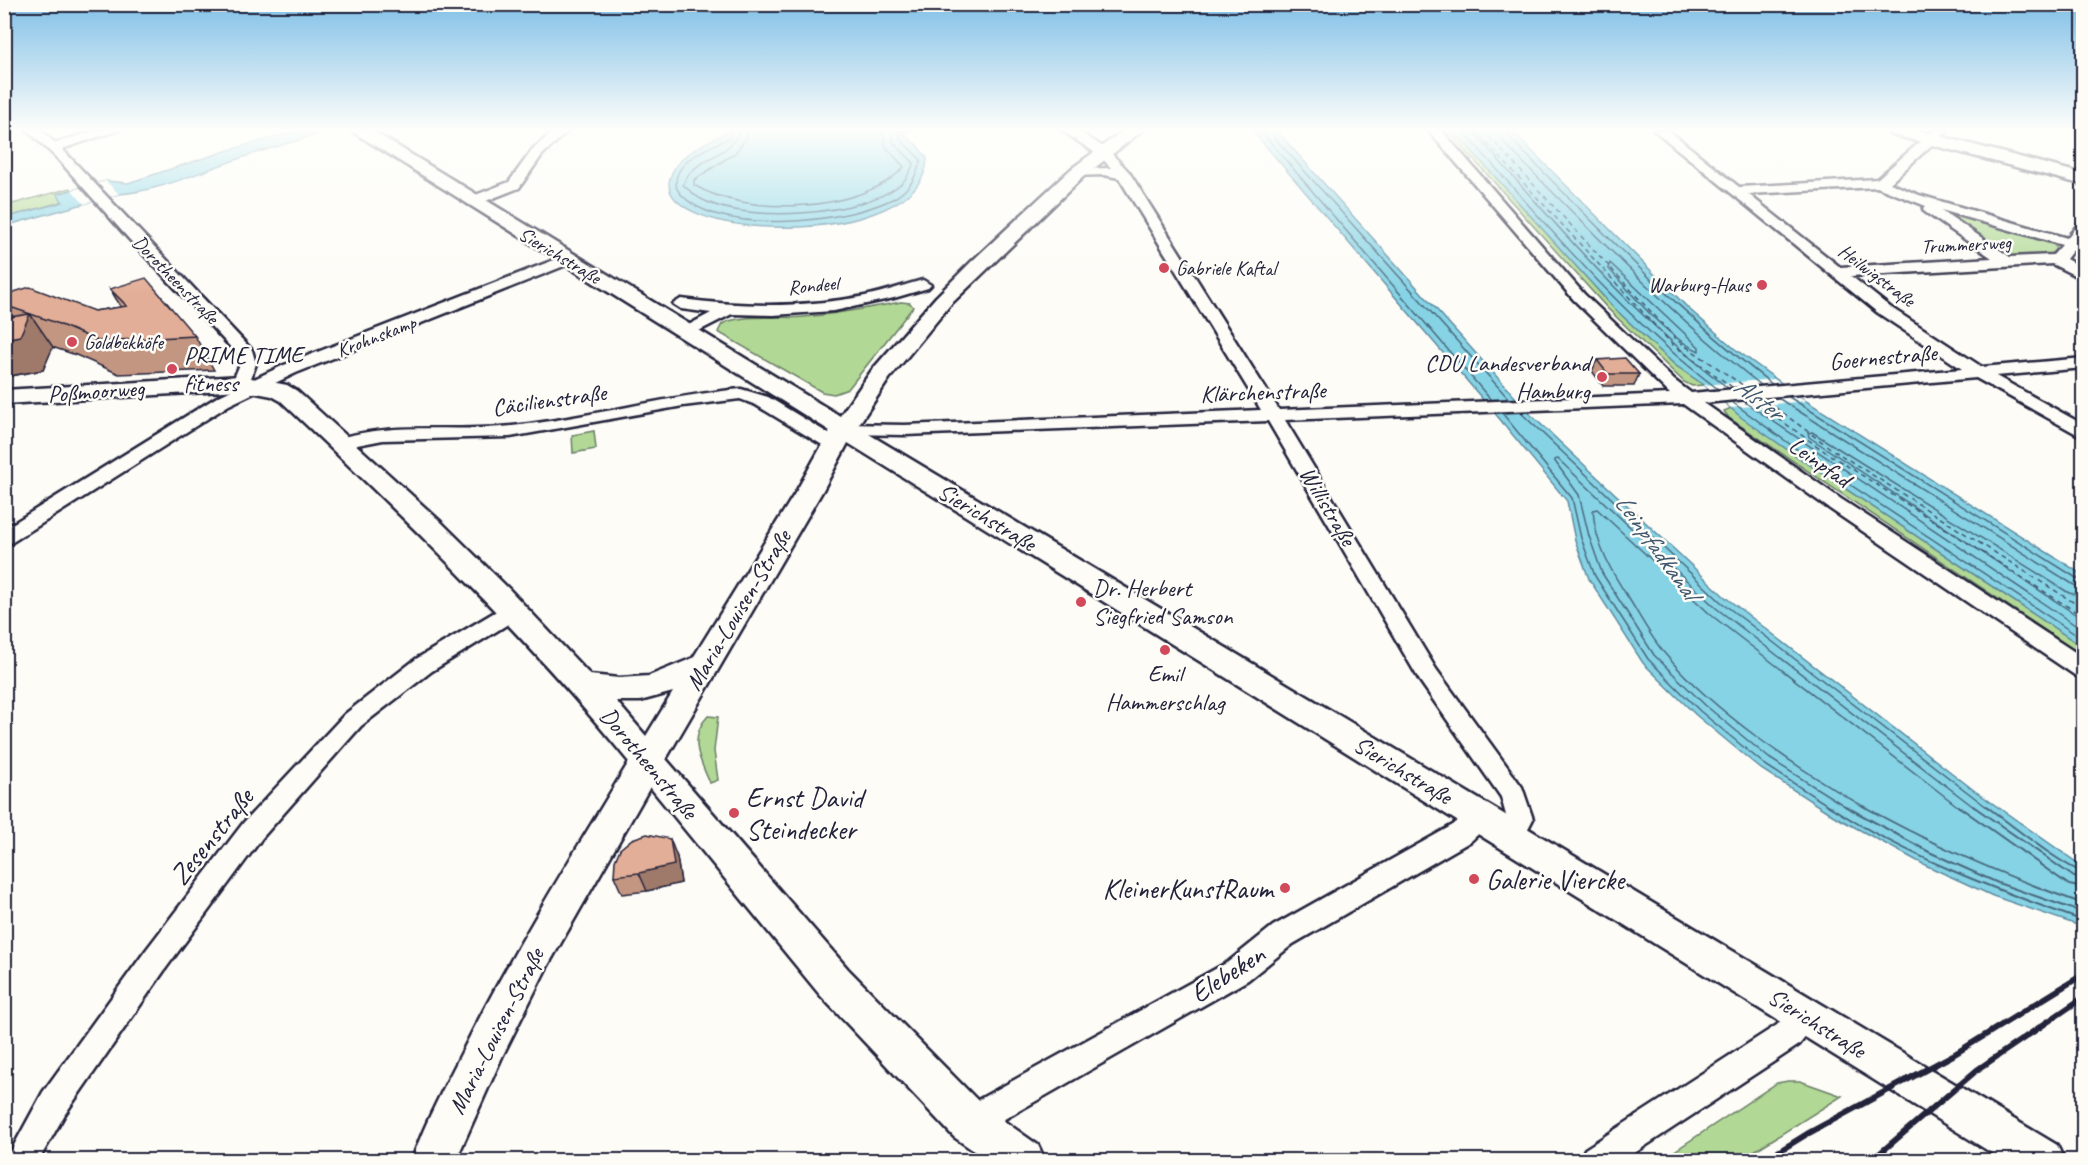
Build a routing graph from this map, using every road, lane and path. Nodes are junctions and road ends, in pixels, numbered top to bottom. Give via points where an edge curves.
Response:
1 (88, 184) edge
2 (446, 184) edge
3 (514, 184) edge
4 (1066, 184) edge
5 (1130, 184) edge
6 (1481, 184) edge
7 (1727, 184) edge
8 (1854, 184) edge
9 (1882, 184) edge
10 (1735, 191) junction
11 (1914, 198) junction
12 (473, 201) junction
13 (2084, 226) edge
14 (2070, 243) junction
15 (569, 259) junction
16 (2055, 259) junction
17 (2009, 263) junction
18 (1835, 272) junction
19 (2084, 276) edge
20 (923, 285) dead end
21 (901, 292) junction
22 (943, 301) junction
23 (681, 304) dead end
24 (728, 310) junction
25 (687, 332) junction
26 (2084, 363) edge
27 (1978, 373) junction
28 (250, 384) junction
29 (183, 386) junction
30 (763, 390) junction
31 (4, 397) edge
32 (1686, 399) junction
33 (1273, 415) junction
34 (188, 424) junction
35 (2084, 433) edge
36 (839, 437) junction
37 (342, 443) junction
38 (4, 538) edge
39 (513, 610) junction
40 (702, 667) junction
41 (2084, 670) edge
42 (580, 685) junction
43 (647, 763) junction
44 (1480, 817) junction
45 (1510, 836) junction
46 (1805, 1015) junction
47 (969, 1122) junction
48 (22, 1161) edge
49 (434, 1161) edge
50 (1023, 1161) edge
51 (1596, 1161) edge
52 (2042, 1161) edge

1 - 28 street, Dorotheenstraße via 246,354
2 - 12 main road, Sierichstraße
3 - 12 street
4 - 22 main road, Maria-Louisen-Straße
5 - 33 street, Willistraße
6 - 32 street, Leinpfad via 1579,297
7 - 10 street, Heilwigstraße
8 - 10 street
9 - 11 street
10 - 18 street, Heilwigstraße
11 - 14 street
11 - 17 street
12 - 15 main road, Sierichstraße
13 - 14 street
14 - 16 street
15 - 25 main road, Sierichstraße
15 - 28 street, Krohnskamp
16 - 17 street, Trummersweg
16 - 19 street
17 - 18 street, Trummersweg
18 - 27 street, Heilwigstraße
20 - 21 street, Rondeel
21 - 22 street, Rondeel
21 - 24 street, Rondeel via 816,307
22 - 36 main road, Maria-Louisen-Straße via 897,352
23 - 24 street, Rondeel
24 - 25 street, Rondeel
25 - 30 main road, Sierichstraße
26 - 27 street, Goernestraße
27 - 32 street, Goernestraße
27 - 35 street, Heilwigstraße
28 - 29 main road, Poßmoorweg
28 - 34 street, Krohnskamp
28 - 37 main road, Dorotheenstraße via 290,396
29 - 31 main road, Poßmoorweg
29 - 34 street via 195,394 197,401
30 - 36 main road, Sierichstraße
30 - 37 street, Cäcilienstraße via 527,430 381,434
32 - 33 street, Klärchenstraße
32 - 41 street, Leinpfad
33 - 36 street, Klärchenstraße via 905,430
33 - 45 street, Willistraße via 1428,675 1513,794 1520,819
34 - 38 street, Krohnskamp
36 - 40 main road, Maria-Louisen-Straße
36 - 44 main road, Sierichstraße
37 - 39 main road, Dorotheenstraße
39 - 42 main road, Dorotheenstraße
39 - 48 street, Zesenstraße via 424,665 353,720 253,830 54,1103
40 - 42 main road via 641,689
40 - 43 main road, Maria-Louisen-Straße
42 - 43 main road, Dorotheenstraße
43 - 47 main road, Dorotheenstraße via 834,982
43 - 49 main road, Maria-Louisen-Straße via 509,1000
44 - 45 main road, Sierichstraße
44 - 47 street, Elebeken via 1462,833 1283,935 1238,971
45 - 46 main road, Sierichstraße
46 - 51 street via 1788,1035
46 - 52 main road, Sierichstraße
47 - 50 main road, Dorotheenstraße

